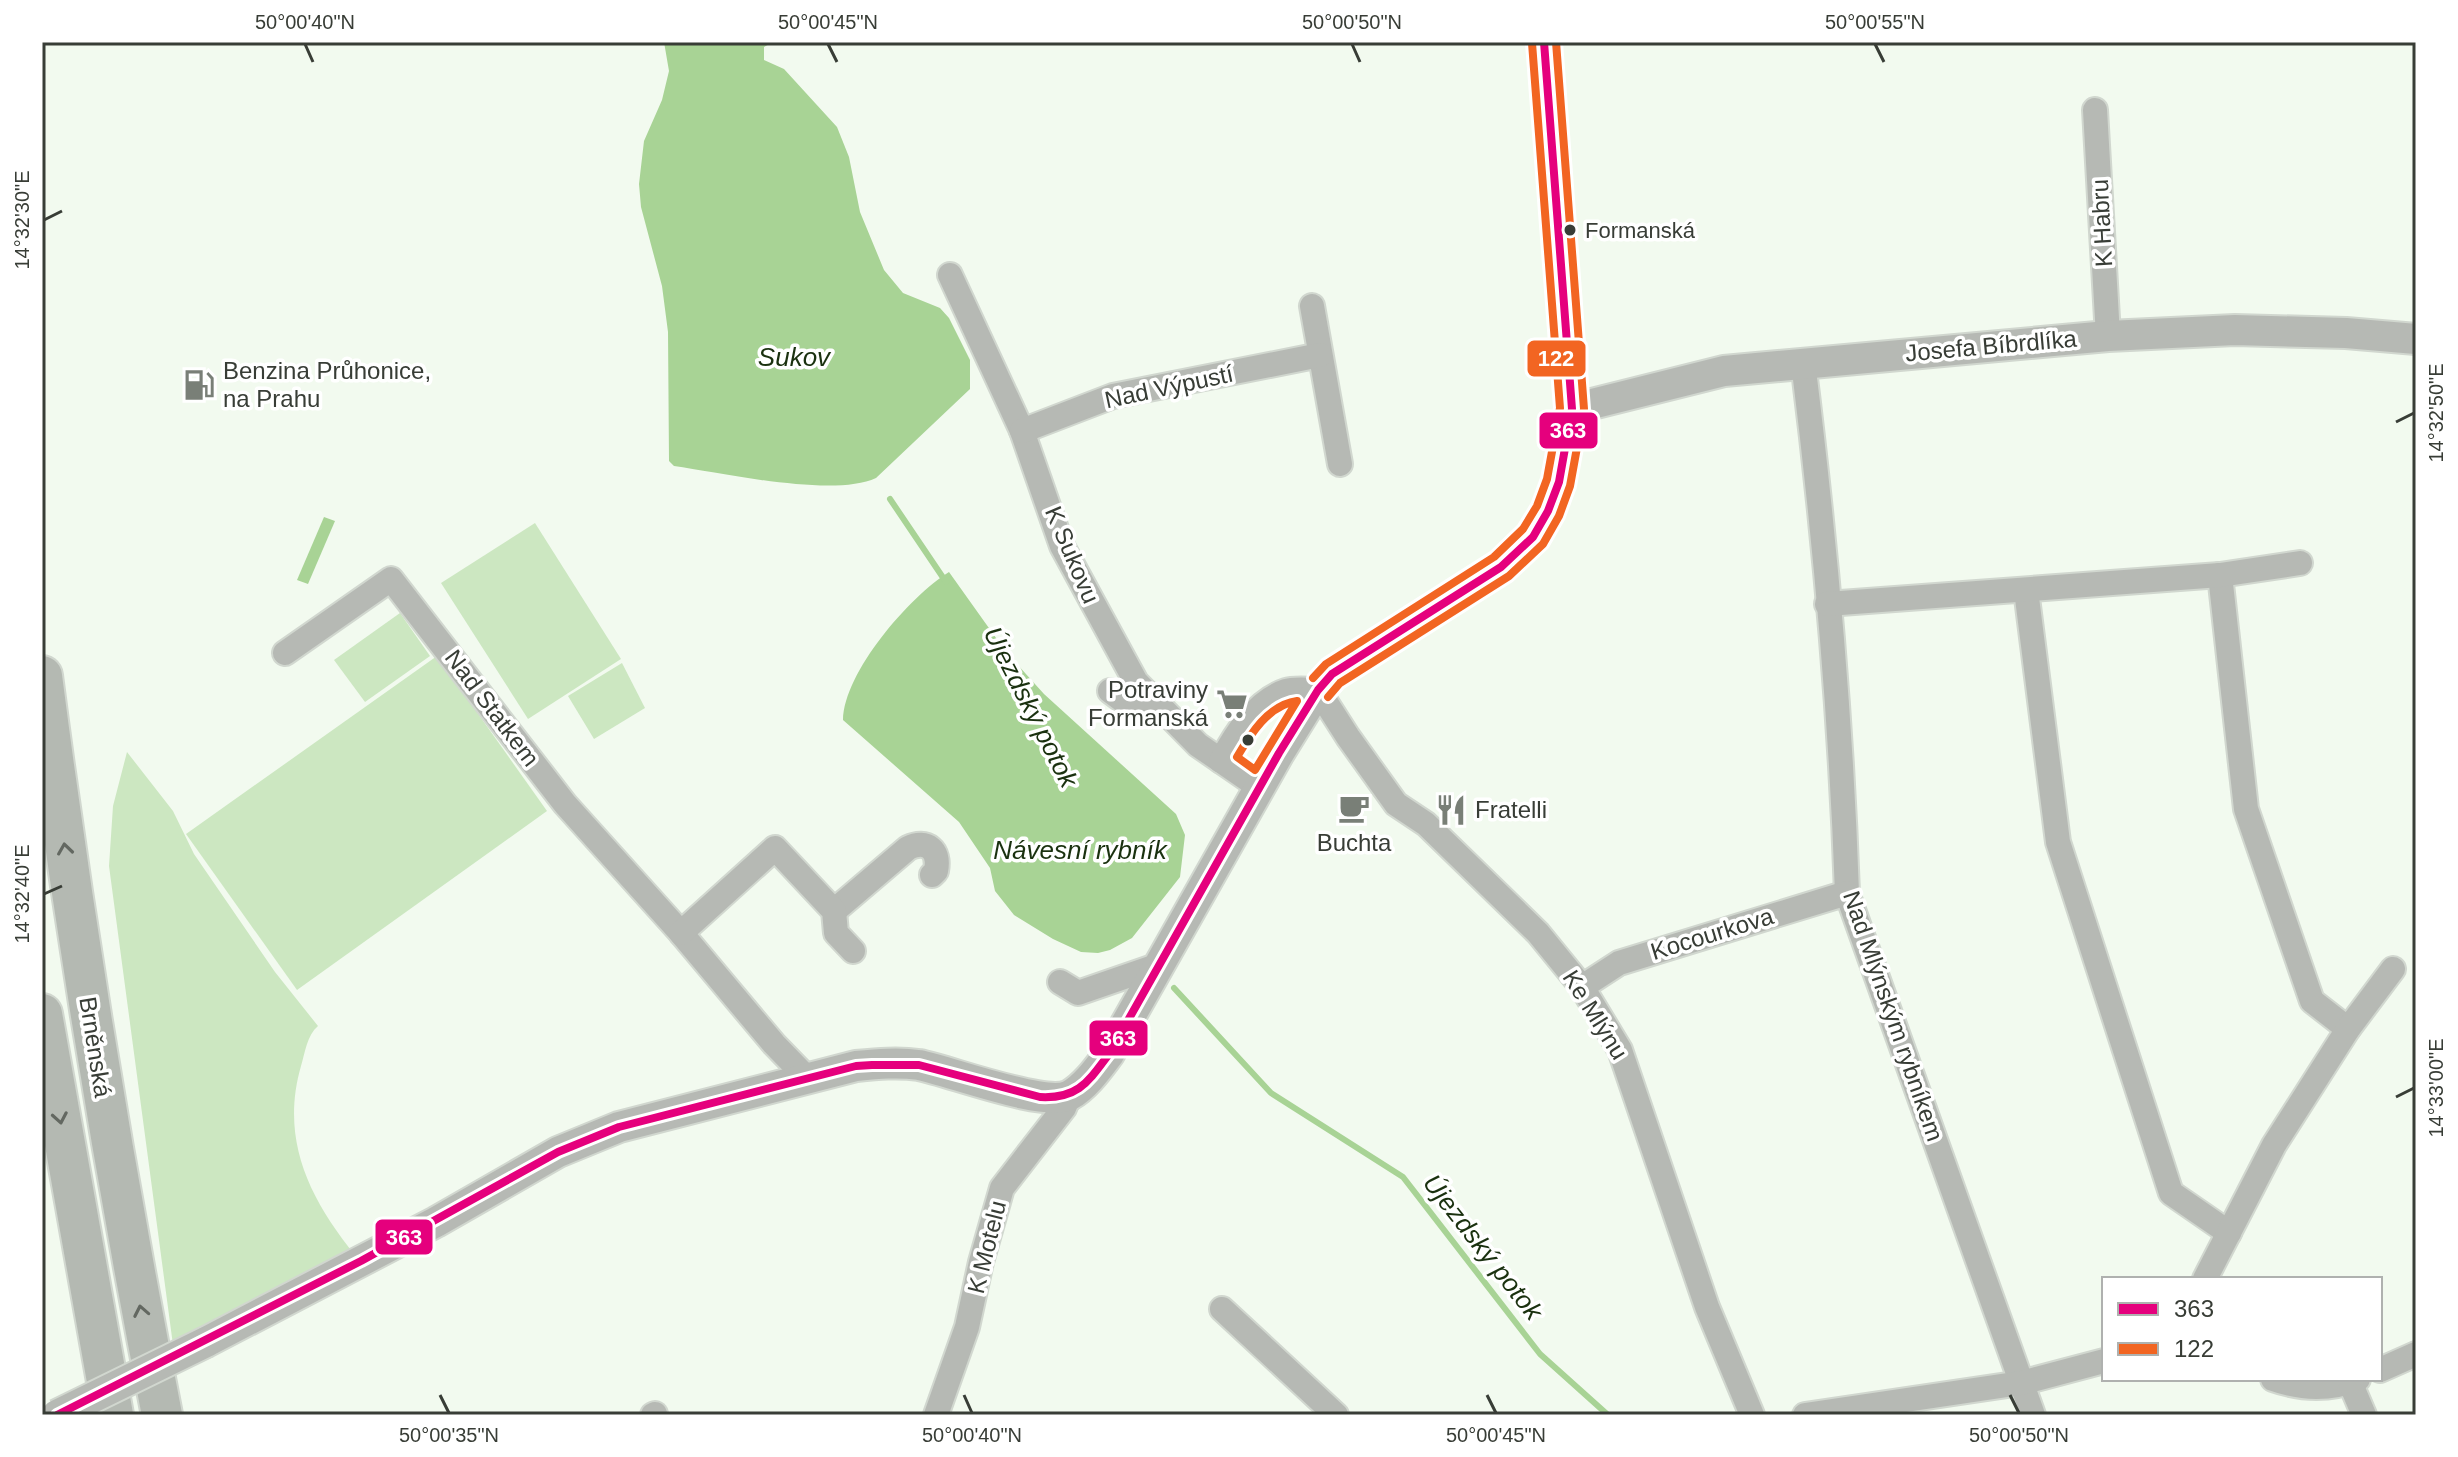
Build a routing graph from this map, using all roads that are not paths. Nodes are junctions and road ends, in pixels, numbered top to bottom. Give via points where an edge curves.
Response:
1 (1544, 42) edge
2 (2095, 110) dead end
3 (950, 275) dead end
4 (1312, 306) dead end
5 (2108, 336) junction
6 (2416, 339) edge
7 (1320, 355) junction
8 (1803, 362) junction
9 (1572, 409) junction
10 (1022, 431) junction
11 (1340, 464) dead end
12 (2300, 563) dead end
13 (2220, 575) junction
14 (2026, 590) junction
15 (1827, 604) junction
16 (285, 653) dead end
17 (42, 676) edge
18 (1318, 690) junction
19 (1110, 691) dead end
20 (1160, 709) junction
21 (1221, 761) junction
22 (1259, 787) junction
23 (932, 875) dead end
24 (1847, 893) junction
25 (834, 911) junction
26 (681, 933) junction
27 (853, 951) dead end
28 (1159, 965) junction
29 (2393, 969) dead end
30 (1060, 982) dead end
31 (1582, 987) junction
32 (42, 1014) edge
33 (2348, 1029) junction
34 (807, 1078) junction
35 (1069, 1096) junction
36 (2229, 1233) junction
37 (2206, 1277) edge
38 (1222, 1309) dead end
39 (2416, 1354) edge
40 (2102, 1362) edge
41 (2382, 1369) edge
42 (2279, 1381) edge
43 (2354, 1381) edge
44 (2021, 1383) junction
45 (57, 1415) edge
46 (113, 1415) edge
47 (162, 1415) edge
48 (936, 1415) edge
49 (1336, 1415) edge
50 (1752, 1415) edge
51 (1805, 1415) edge
52 (2033, 1415) edge
53 (2364, 1415) edge

1 - 9 street
2 - 5 street, K Habru
3 - 10 street, K Sukovu
4 - 7 street
5 - 6 street, Josefa Bíbrdlíka via 2235,330
5 - 8 street, Josefa Bíbrdlíka
7 - 10 street, Nad Výpustí via 1113,396
7 - 11 street
8 - 9 street, Josefa Bíbrdlíka via 1724,371
8 - 15 street, Nad Mlýnským rybníkem
9 - 18 street via 1559,482 1533,537 1501,567 1332,674
10 - 20 street, K Sukovu via 1062,546 1136,682
12 - 13 street
13 - 14 street
13 - 33 street via 2246,809 2312,1001
14 - 15 street
14 - 36 street via 2058,842 2171,1193
15 - 24 street, Nad Mlýnským rybníkem
16 - 26 street, Nad Statkem via 391,579 565,804
47 -> 17 highway, Brněnská via 79,954
18 - 21 street via 1289,689 1272,697 1238,731
18 - 22 street
18 - 31 street, Ke Mlýnu via 1396,804 1426,824 1538,933
19 - 20 street via 1122,700
20 - 21 street, K Sukovu
21 - 22 street, K Sukovu
22 - 28 street
23 - 25 street via 936,854 929,845 918,843
24 - 31 street, Kocourkova via 1619,963
24 - 44 street, Nad Mlýnským rybníkem
25 - 26 street via 775,848
25 - 27 street via 836,933
26 - 34 street, Nad Statkem
28 - 30 street via 1078,993
28 - 35 street via 1109,1054
29 - 33 street
31 - 50 street, Ke Mlýnu via 1620,1050 1707,1307
32 -> 46 highway, Brněnská
33 - 36 street via 2274,1145
34 - 35 street via 889,1063 918,1065 1042,1097
34 - 45 street, bridge via 619,1127 558,1152 436,1222
35 - 48 street, K Motelu via 1002,1188 967,1327
36 - 37 street
38 - 49 street
39 - 41 street
40 - 44 street
42 - 43 street via 2327,1388
43 - 53 street
44 - 51 street
44 - 52 street, Nad Mlýnským rybníkem

